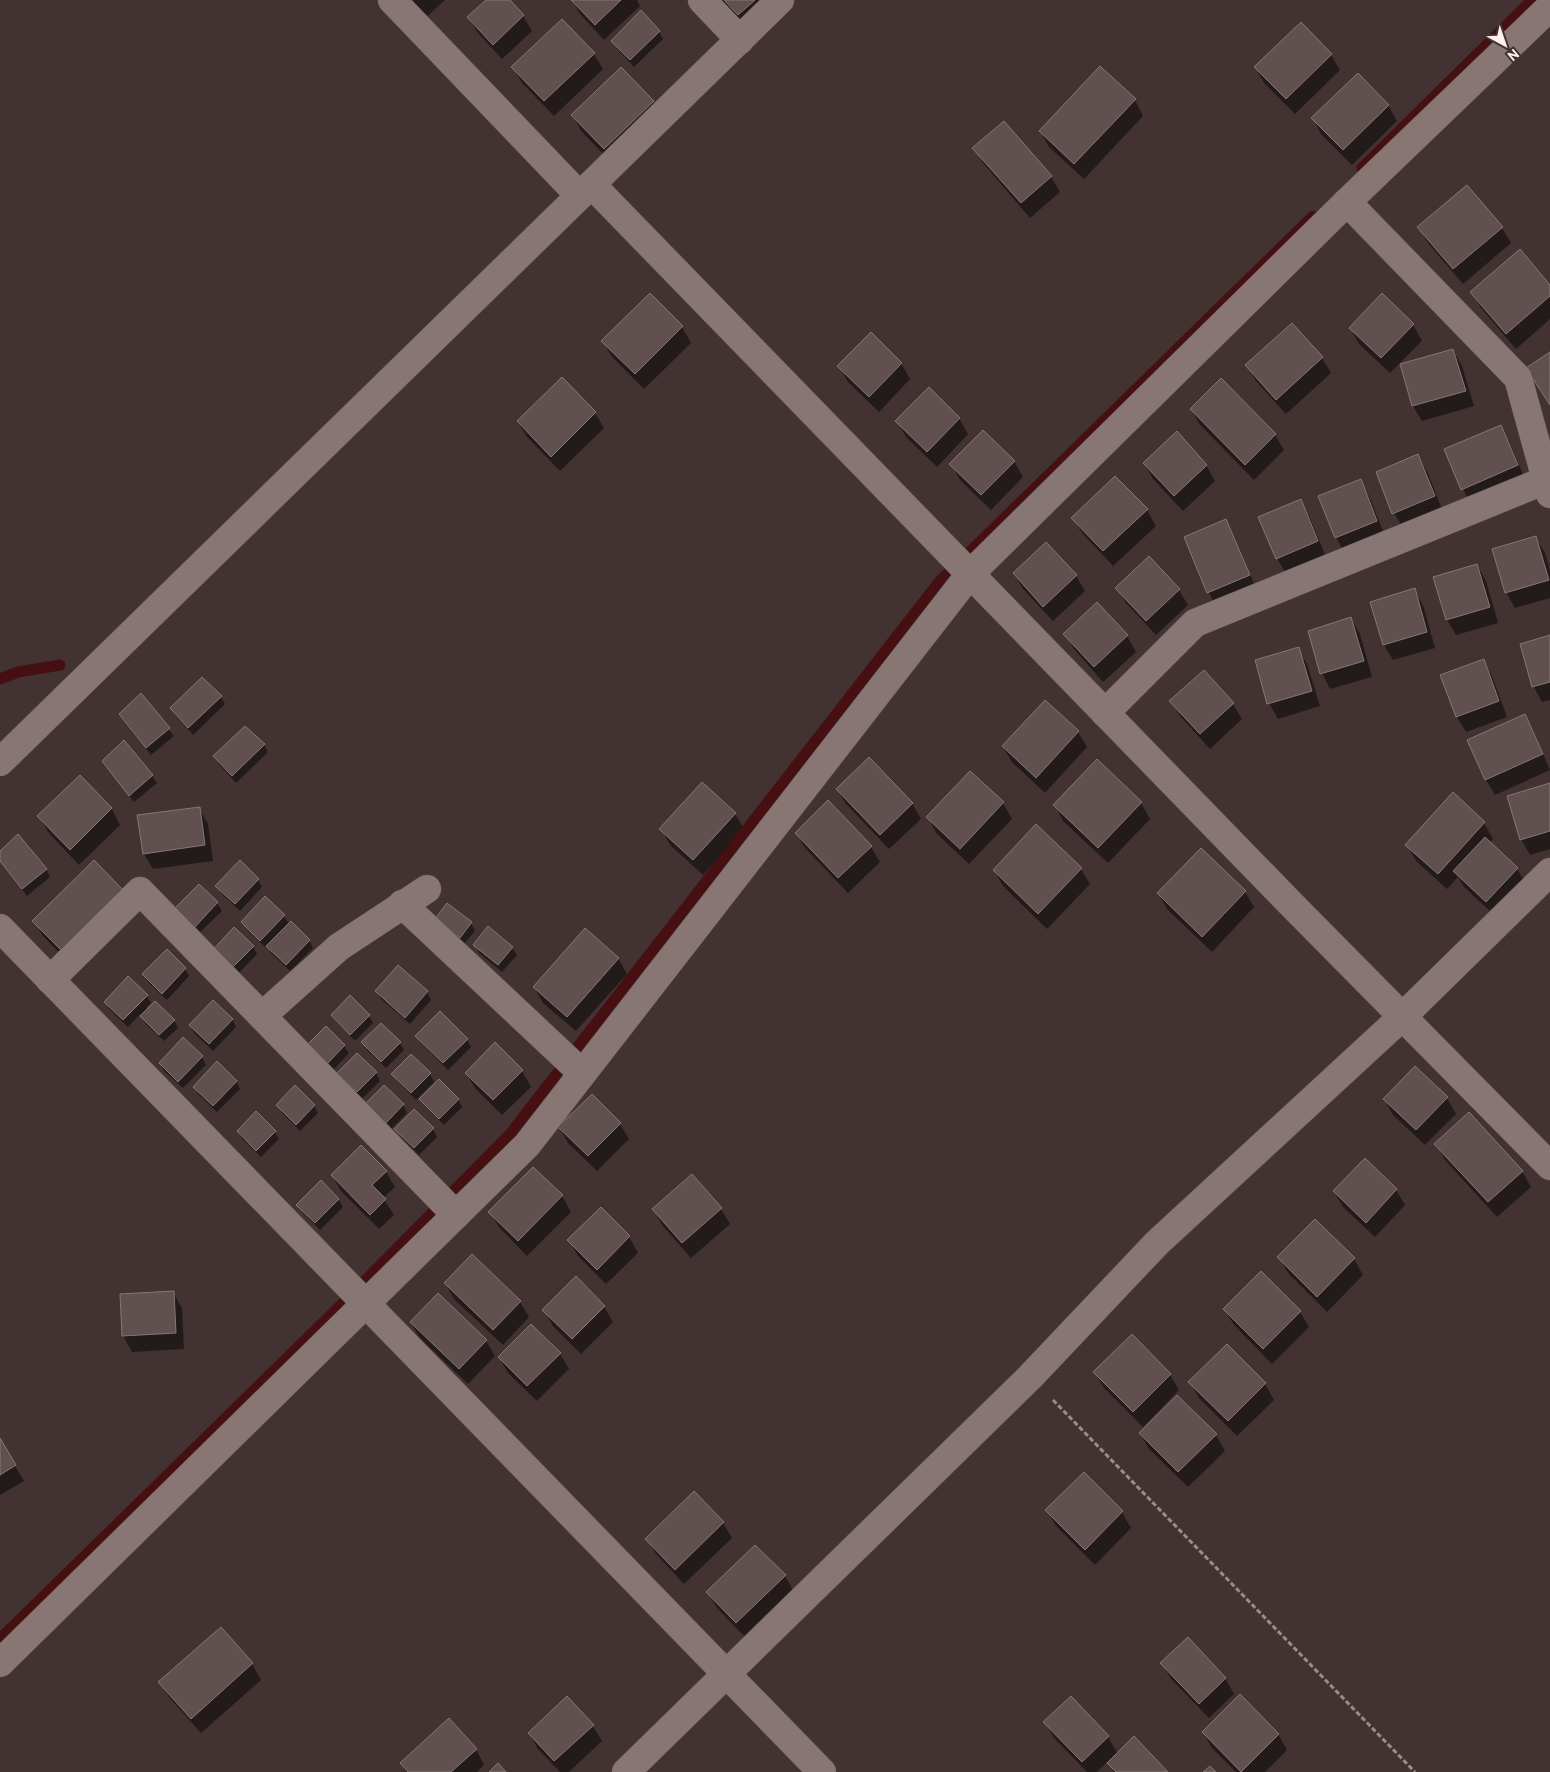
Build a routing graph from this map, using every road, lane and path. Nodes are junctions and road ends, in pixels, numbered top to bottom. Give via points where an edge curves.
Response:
1 (392, 0) edge
2 (702, 0) edge
3 (780, 0) edge
4 (1550, 7) edge
5 (740, 40) junction
6 (585, 190) junction
7 (1347, 202) junction
8 (1548, 487) edge
9 (969, 572) junction
10 (1105, 712) junction
11 (0, 762) edge
12 (1550, 872) edge
13 (427, 889) dead end
14 (402, 904) junction
15 (0, 928) edge
16 (50, 980) junction
17 (262, 1016) junction
18 (1402, 1017) junction
19 (580, 1071) junction
20 (1550, 1166) edge
21 (454, 1214) junction
22 (364, 1302) junction
23 (1030, 1377) junction
24 (0, 1663) edge
25 (725, 1674) junction
26 (626, 1772) edge
27 (822, 1772) edge
28 (1415, 1772) edge

1 - 6 street
2 - 5 street
3 - 5 street
4 - 7 street
5 - 6 street
6 - 9 street
6 - 11 street
7 - 8 street via 1518,378
7 - 9 street
8 - 10 street via 1195,623
9 - 10 street
9 - 19 street
10 - 18 street
12 - 18 street
13 - 14 street
14 - 17 street via 340,947
14 - 19 street
15 - 16 street
16 - 17 street via 140,891
16 - 22 street
17 - 21 street
18 - 20 street
18 - 23 street via 1157,1243
19 - 21 street via 527,1145
21 - 22 street
22 - 24 street
22 - 25 street
23 - 25 street
23 - 28 path
25 - 26 street
25 - 27 street

